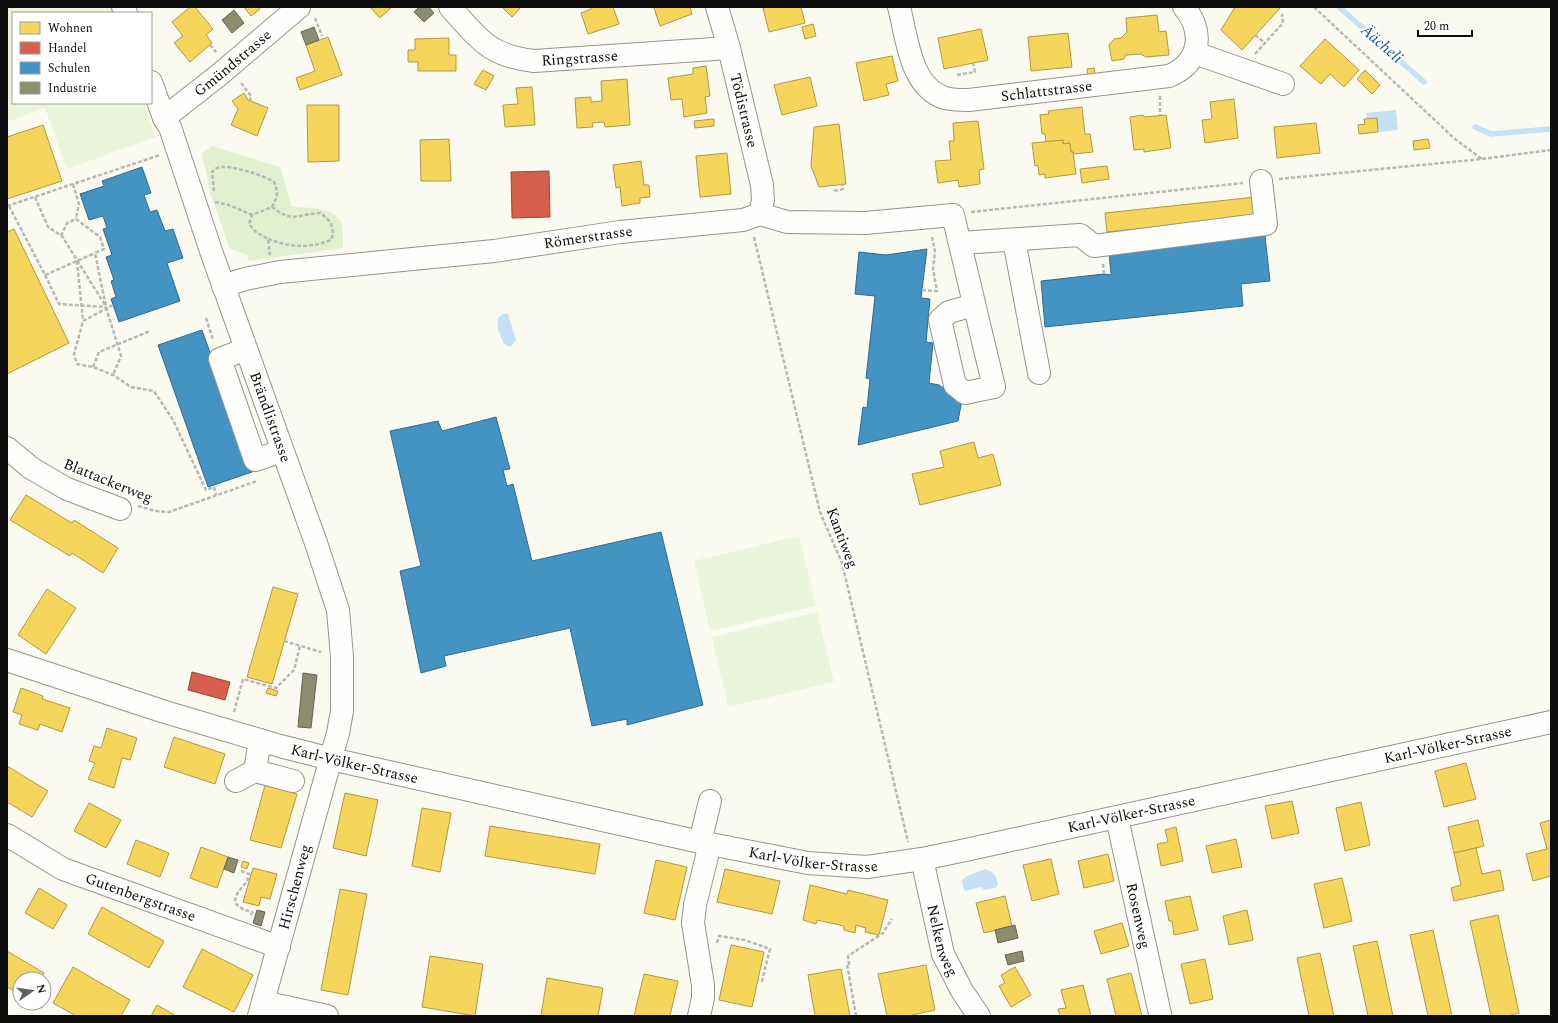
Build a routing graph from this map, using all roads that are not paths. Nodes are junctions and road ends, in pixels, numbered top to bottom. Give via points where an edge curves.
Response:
1 (450, 7) edge
2 (717, 7) edge
3 (899, 7) edge
4 (1184, 7) edge
5 (305, 13) edge
6 (729, 48) junction
7 (1195, 53) junction
8 (1283, 84) dead end
9 (152, 85) edge
10 (164, 118) junction
11 (1261, 181) dead end
12 (756, 224) junction
13 (1014, 240) junction
14 (960, 243) junction
15 (223, 286) junction
16 (974, 305) junction
17 (1039, 373) dead end
18 (7, 448) edge
19 (128, 507) road end
20 (7, 660) edge
21 (1551, 722) edge
22 (260, 740) junction
23 (331, 759) junction
24 (255, 772) junction
25 (236, 781) dead end
26 (293, 781) dead end
27 (710, 801) dead end
28 (1117, 818) junction
29 (7, 835) edge
30 (705, 843) junction
31 (915, 852) junction
32 (279, 947) junction
33 (261, 1009) edge
34 (1160, 1014) dead end
35 (327, 1016) edge
36 (698, 1016) edge
37 (979, 1016) edge

1 - 6 street, Ringstrasse via 479,40 504,56 518,59 534,61
2 - 6 street, Tödistrasse
3 - 7 street, Schlattstrasse via 914,66 926,86 945,98 969,100 1169,76 1187,65
4 - 7 street via 1196,26
5 - 10 street, Gmündstrasse
6 - 12 street, Tödistrasse via 762,185 763,200
7 - 8 street
9 - 10 street, Brändlistrasse
10 - 15 street, Brändlistrasse via 170,127
11 - 13 street via 1266,224 1094,246 1080,235
12 - 14 street via 865,223 953,215
12 - 15 street, Römerstrasse via 743,220 620,232 494,251 280,272
13 - 14 street
13 - 17 street
14 - 16 street
15 - 23 street, Brändlistrasse via 338,610 342,657 342,711
16 - 16 street via 994,387 965,393 953,388 940,320 949,312
18 - 19 street via 31,468 67,489
20 - 22 street, Karl-Völker-Strasse
21 - 28 street, Karl-Völker-Strasse
22 - 23 street, Karl-Völker-Strasse
22 - 24 street
23 - 30 street, Karl-Völker-Strasse
23 - 32 street, Hirschenweg
24 - 25 street
24 - 26 street
27 - 30 street
28 - 31 street, Karl-Völker-Strasse
28 - 34 street, Rosenweg
29 - 32 street, Gutenbergstrasse via 63,869
30 - 31 street, Karl-Völker-Strasse via 808,863 867,867
30 - 36 street via 693,923 703,985 703,998
31 - 37 street, Nelkenweg via 944,954 958,984
32 - 33 street, Hirschenweg
33 - 35 street

